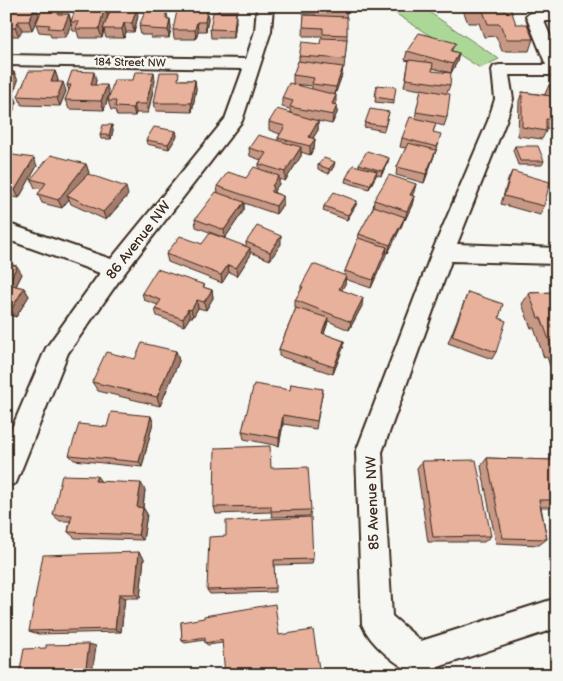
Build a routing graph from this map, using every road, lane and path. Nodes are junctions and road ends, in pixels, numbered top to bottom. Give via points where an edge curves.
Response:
1 (265, 6) edge
2 (557, 16) edge
3 (6, 60) edge
4 (254, 64) junction
5 (556, 70) edge
6 (6, 231) edge
7 (443, 252) junction
8 (557, 256) edge
9 (115, 269) junction
10 (6, 474) edge
11 (557, 613) edge

1 - 4 street, 86 Avenue NW via 263,31
2 - 5 street via 534,16
3 - 4 street, 184 Street NW
4 - 9 street, 86 Avenue NW via 233,121
5 - 7 street, 85 Avenue NW via 500,70 504,99
6 - 9 street
7 - 8 street
7 - 11 street, 85 Avenue NW via 369,452 377,624 417,658
9 - 10 street, 86 Avenue NW via 58,348

